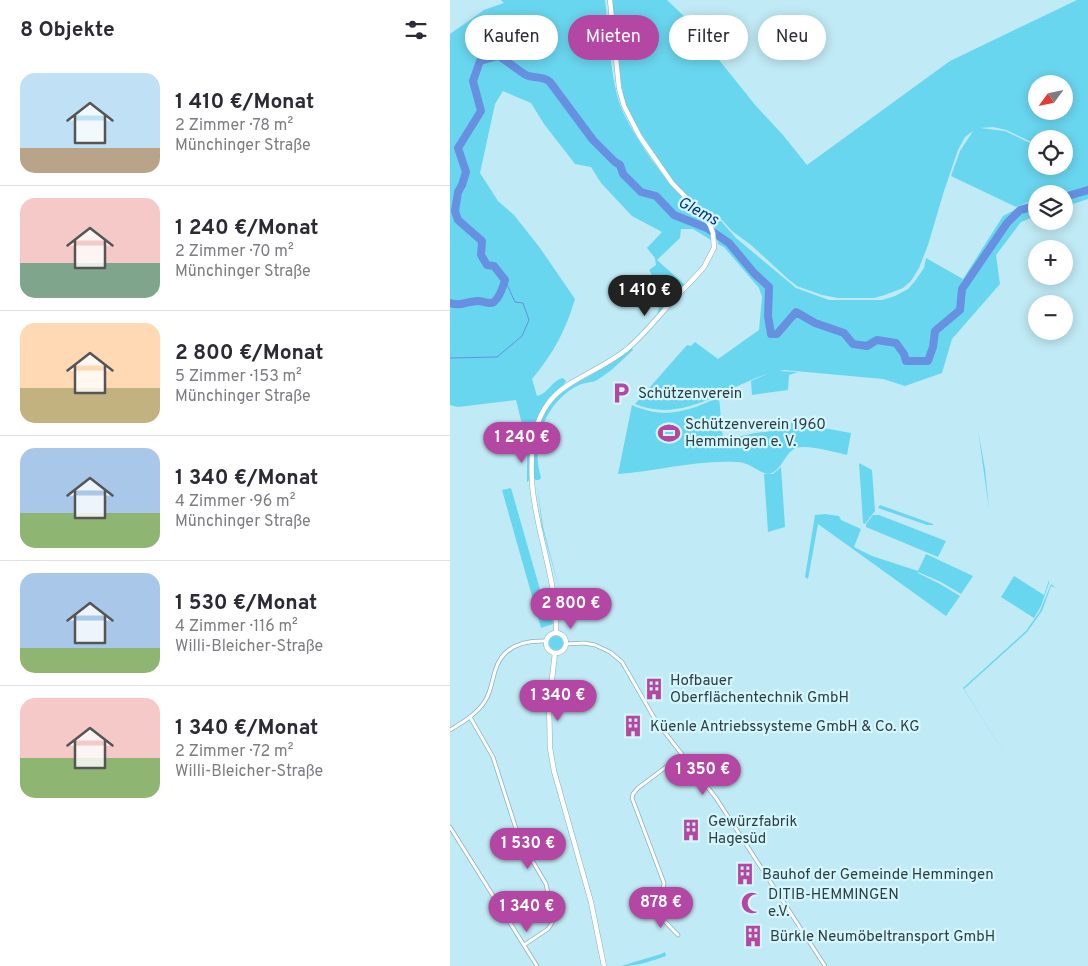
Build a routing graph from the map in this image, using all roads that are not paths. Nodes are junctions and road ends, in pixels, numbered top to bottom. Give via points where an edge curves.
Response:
1 (610, 0) edge
2 (556, 633) junction
3 (546, 641) junction
4 (566, 644) junction
5 (555, 653) junction
6 (470, 717) junction
7 (450, 730) edge
8 (682, 755) junction
9 (450, 827) edge
10 (678, 935) dead end
11 (524, 945) junction
12 (538, 966) edge
13 (604, 966) edge
14 (825, 966) edge

1 - 2 street via 619,88 624,106 640,137 670,180 710,225 714,248 708,261 636,341 612,360 558,392 539,419 532,447 532,483 554,596
2 - 3 street
2 - 4 street via 564,637
3 - 5 street via 548,649
3 - 6 street via 520,643 506,652 497,665 486,700
4 - 5 street via 562,651
4 - 8 street via 584,642 619,658 655,719
5 - 13 street via 548,704 550,748 589,893
6 - 7 street
6 - 11 street via 493,757 512,819 526,851 545,881 554,917 548,930
8 - 10 street via 638,788 632,797 664,883 657,910
8 - 14 street via 716,798
9 - 11 street
11 - 12 street

